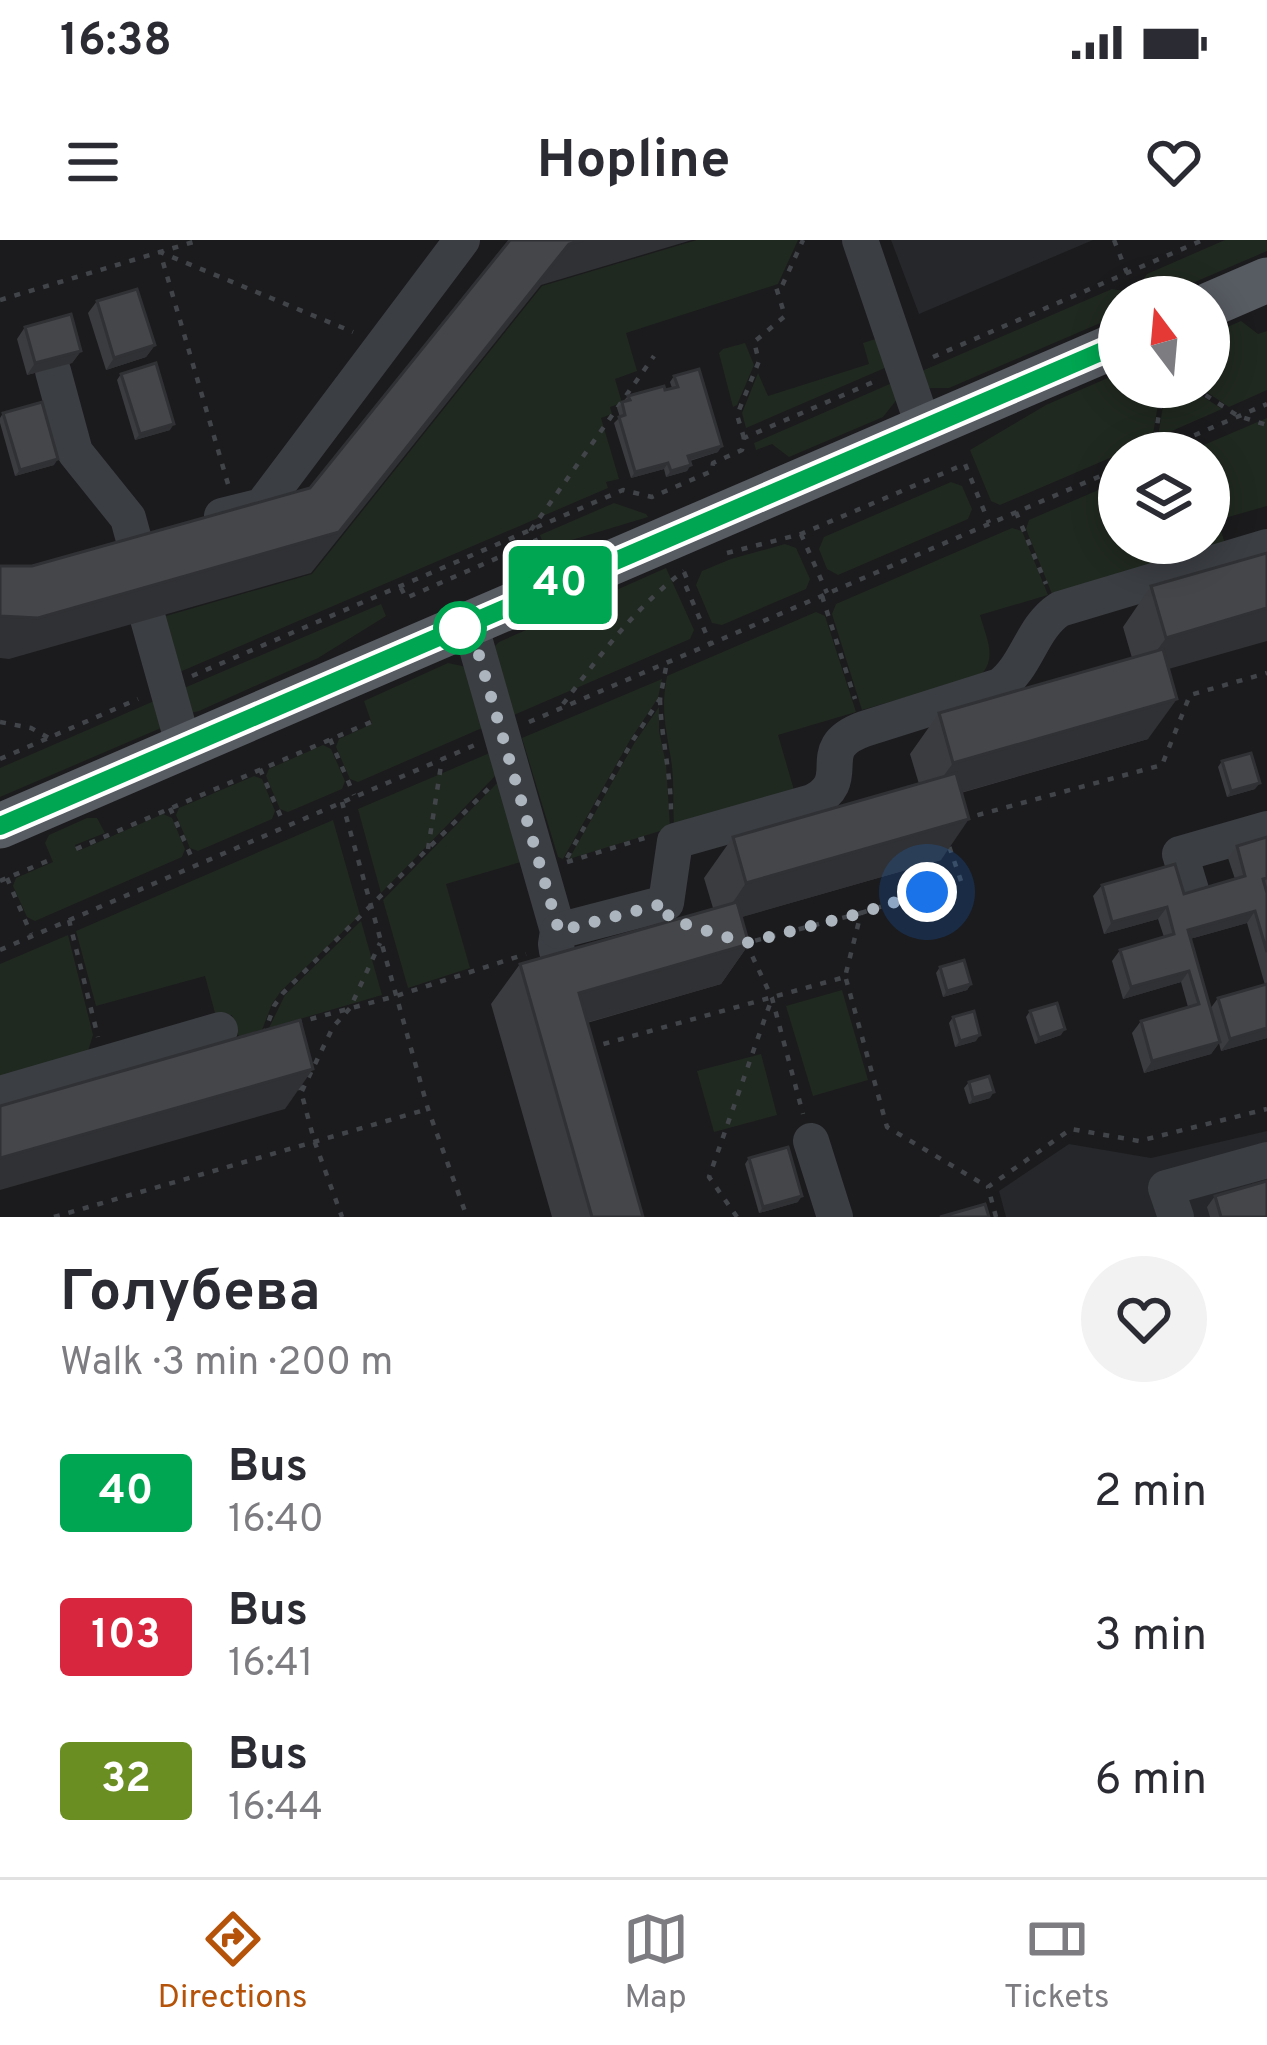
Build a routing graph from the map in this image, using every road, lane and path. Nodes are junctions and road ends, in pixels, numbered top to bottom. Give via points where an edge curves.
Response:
1 (200, 240) edge
2 (462, 240) edge
3 (803, 240) edge
4 (860, 240) edge
5 (1114, 240) edge
6 (1203, 240) edge
7 (182, 242) edge
8 (160, 252) junction
9 (1127, 273) junction
10 (1267, 280) edge
11 (1230, 296) edge
12 (0, 300) edge
13 (384, 345) junction
14 (1098, 353) edge
15 (654, 356) dead end
16 (905, 369) junction
17 (53, 371) edge
18 (1267, 404) edge
19 (1226, 408) edge
20 (1238, 416) junction
21 (1267, 424) edge
22 (924, 428) junction
23 (1202, 432) edge
24 (744, 438) junction
25 (1098, 477) edge
26 (236, 512) junction
27 (1016, 512) junction
28 (989, 524) junction
29 (531, 530) junction
30 (801, 534) junction
31 (1267, 547) edge
32 (89, 552) edge
33 (134, 555) junction
34 (713, 559) dead end
35 (680, 563) dead end
36 (698, 565) dead end
37 (683, 571) junction
38 (401, 586) junction
39 (825, 594) junction
40 (1051, 597) dead end
41 (148, 619) edge
42 (470, 624) junction
43 (710, 643) junction
44 (667, 662) junction
45 (1267, 673) edge
46 (167, 686) junction
47 (660, 699) junction
48 (560, 709) junction
49 (0, 722) edge
50 (371, 722) dead end
51 (865, 729) junction
52 (49, 738) junction
53 (330, 739) junction
54 (184, 747) junction
55 (506, 749) junction
56 (0, 759) edge
57 (442, 760) junction
58 (260, 769) junction
59 (355, 797) junction
60 (342, 802) junction
61 (170, 808) junction
62 (964, 818) edge
63 (0, 826) edge
64 (285, 827) junction
65 (1267, 829) edge
66 (675, 841) junction
67 (948, 843) edge
68 (76, 849) dead end
69 (427, 850) junction
70 (52, 859) dead end
71 (564, 862) dead end
72 (195, 866) junction
73 (4, 880) edge
74 (1191, 890) edge
75 (371, 908) junction
76 (861, 913) junction
77 (69, 920) junction
78 (32, 936) junction
79 (557, 938) junction
80 (380, 943) junction
81 (0, 950) edge
82 (845, 977) junction
83 (566, 983) edge
84 (396, 996) junction
85 (772, 998) junction
86 (350, 1008) junction
87 (220, 1030) dead end
88 (583, 1049) edge
89 (105, 1064) junction
90 (296, 1071) edge
91 (302, 1093) junction
92 (0, 1094) edge
93 (428, 1109) junction
94 (1267, 1109) edge
95 (314, 1141) junction
96 (811, 1141) joint
97 (1267, 1160) edge
98 (988, 1187) junction
99 (54, 1217) edge
100 (342, 1217) edge
101 (467, 1217) edge
102 (737, 1217) edge
103 (835, 1217) edge
104 (996, 1217) edge
105 (1176, 1217) edge

1 - 7 path
2 - 13 lane
3 - 24 path via 776,287 785,316 754,343 759,361 737,415
4 - 16 lane
5 - 9 path
6 - 9 path
7 - 8 path
8 - 12 path
8 - 13 path
8 - 26 path
9 - 16 path
10 - 11 main road
13 - 26 lane via 262,506
14 - 22 main road
15 - 29 path
16 - 22 lane
16 - 24 path
17 - 33 lane via 75,452 128,518
18 - 20 path
19 - 20 path
20 - 21 path
20 - 23 path
22 - 42 main road
24 - 29 path via 742,450 692,480 652,497 622,490
25 - 27 path
26 - 33 lane via 185,526
27 - 28 path
27 - 40 path
28 - 30 path via 965,464
28 - 39 path
29 - 38 path
29 - 38 path via 536,542 406,598
30 - 34 path
30 - 39 path
31 - 51 lane via 1060,609 1000,686
32 - 33 lane
35 - 37 path
36 - 37 path
37 - 43 path
37 - 48 path via 625,626
38 - 46 path
39 - 43 path
39 - 51 path
41 - 46 lane
42 - 54 main road
42 - 55 lane
43 - 44 path
44 - 47 path
44 - 48 path
45 - 62 path via 1190,694 1162,765
46 - 52 path
46 - 54 lane
47 - 66 path
47 - 71 path
48 - 55 path
49 - 52 path
50 - 53 path
51 - 66 lane via 836,748 836,778 823,796
52 - 56 path
53 - 58 path
53 - 59 path
54 - 63 main road
55 - 57 path
55 - 69 path
55 - 79 lane
57 - 59 path
57 - 69 path
58 - 61 path
58 - 64 path
59 - 60 path
60 - 64 path
60 - 75 path
61 - 68 path
61 - 72 path
64 - 72 path
65 - 74 lane via 1180,854
66 - 79 lane via 666,903
67 - 76 path via 961,881
69 - 75 path
70 - 73 path
72 - 77 path
73 - 78 path
75 - 80 path
75 - 86 path via 283,993 265,1032
76 - 82 path
76 - 85 path via 746,943
77 - 78 path
77 - 89 path
78 - 81 path
79 - 83 lane
79 - 84 path
80 - 84 path
80 - 86 path
82 - 85 path
82 - 98 path via 887,1127
84 - 86 path
84 - 93 path
85 - 88 path
85 - 96 path
85 - 102 path via 709,1177
86 - 91 path
87 - 89 lane
89 - 92 lane
90 - 91 path
91 - 95 path
93 - 95 path
93 - 101 path
94 - 98 path via 1139,1141 1071,1129
95 - 99 path
95 - 100 path
96 - 103 lane
97 - 105 lane via 1166,1188
98 - 104 path

